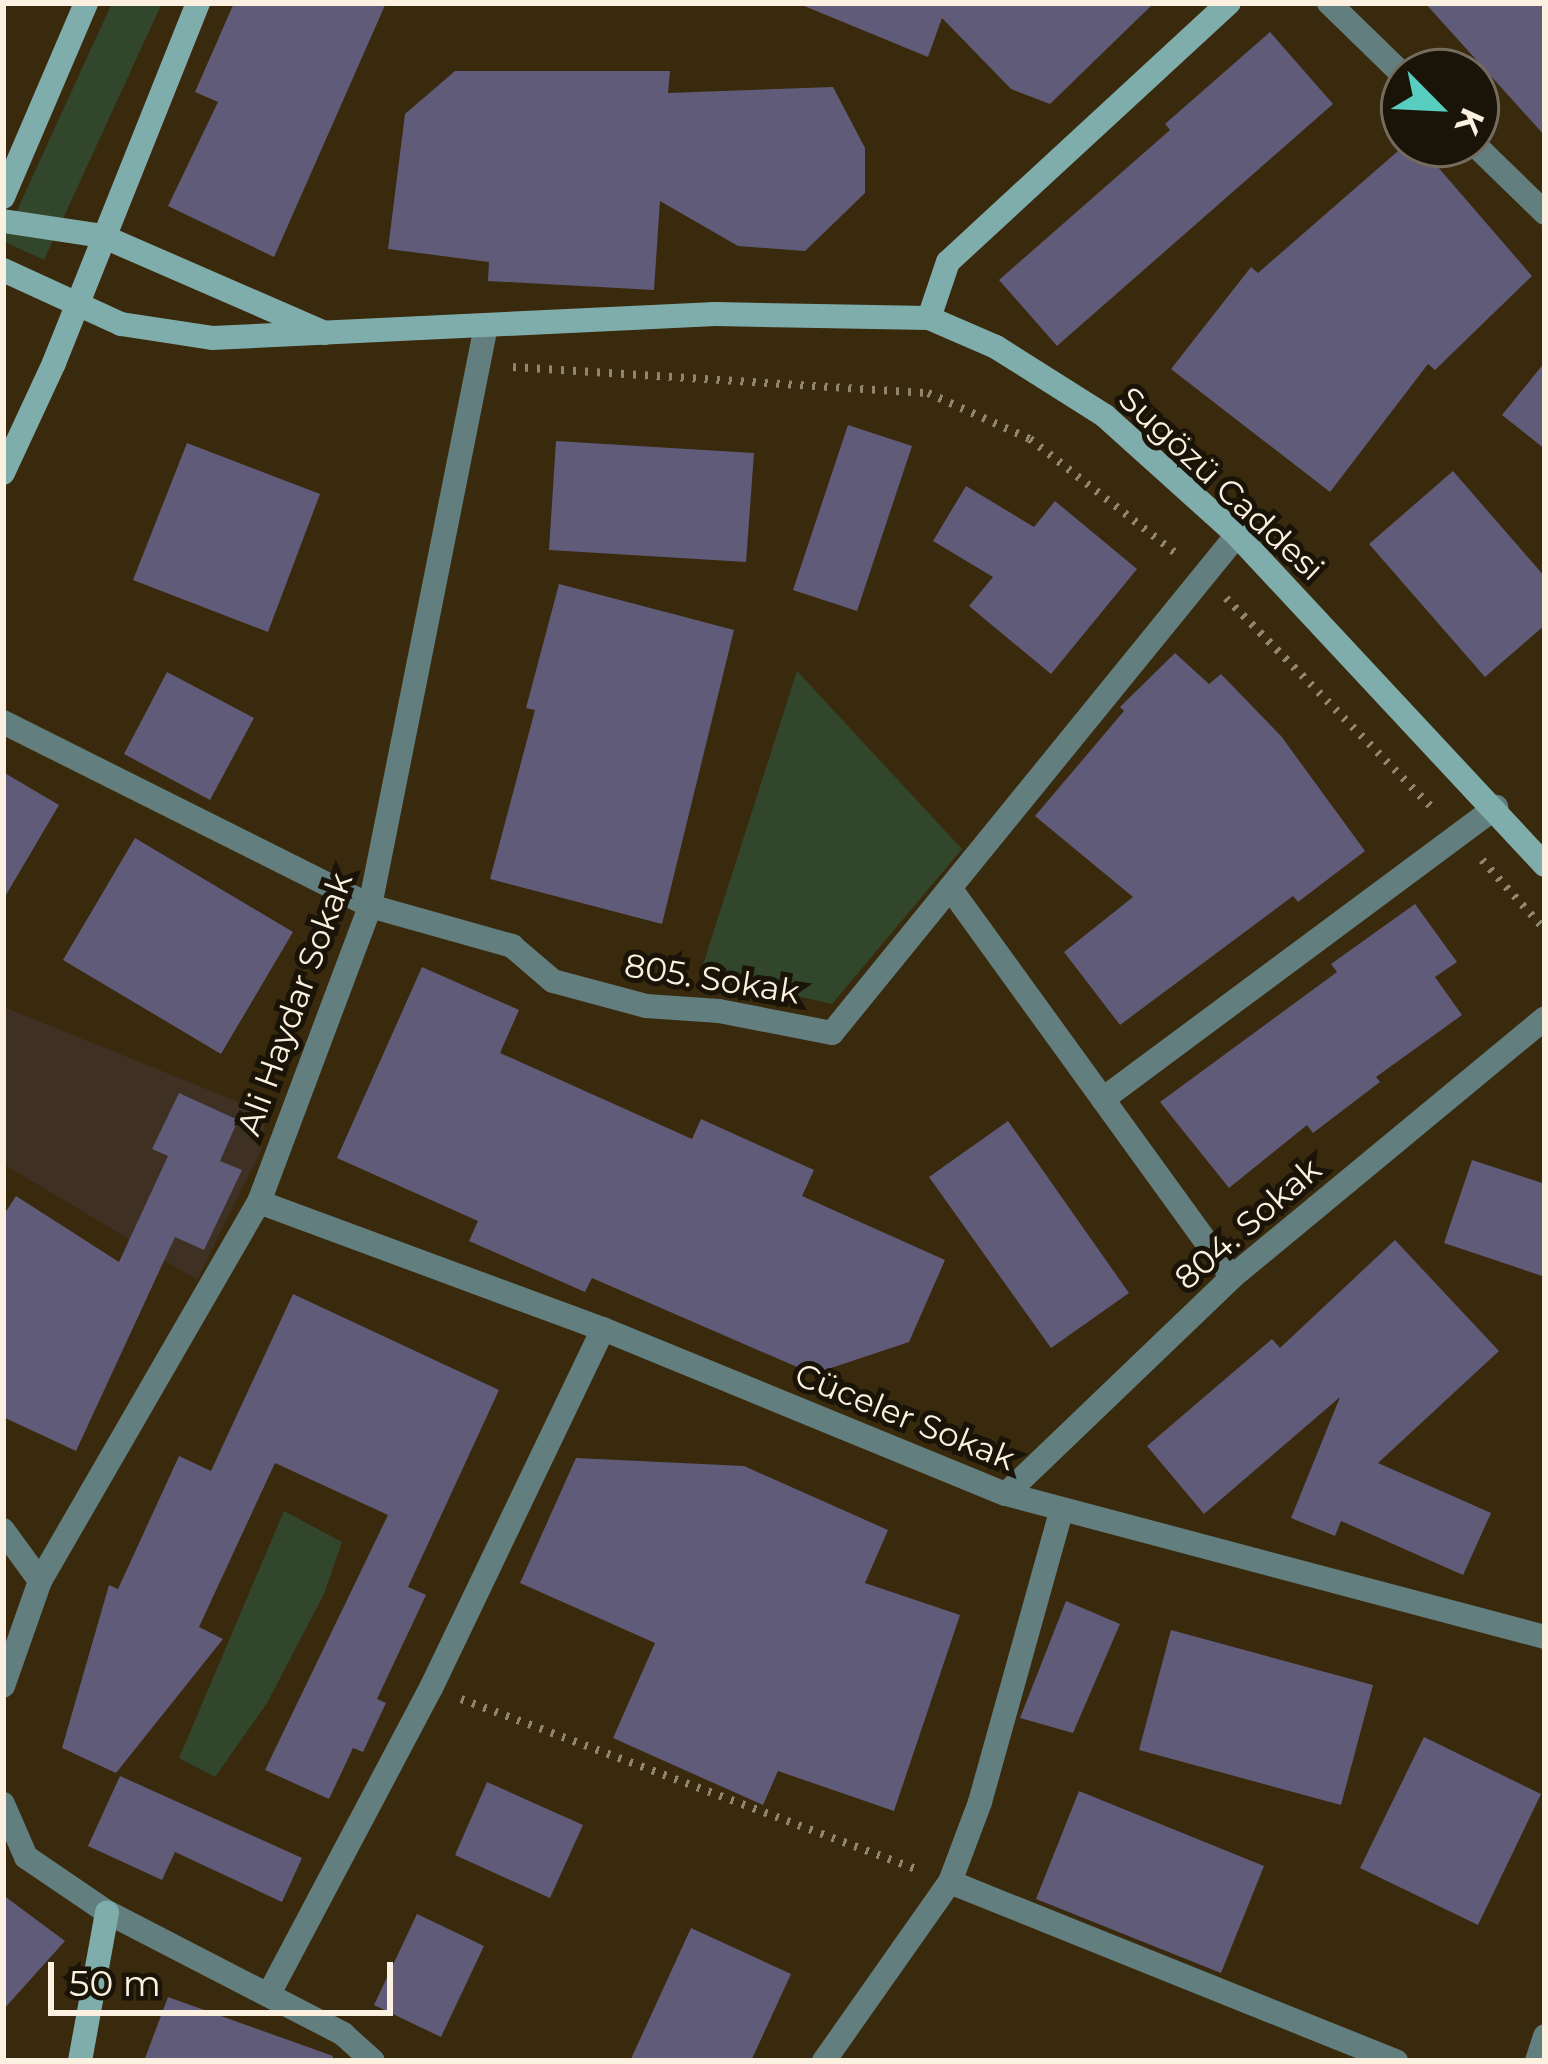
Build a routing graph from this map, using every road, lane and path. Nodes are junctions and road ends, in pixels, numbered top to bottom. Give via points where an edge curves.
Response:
1 (86, 3) edge
2 (198, 3) edge
3 (1229, 3) edge
4 (1329, 3) edge
5 (1380, 53) edge
6 (1499, 168) edge
7 (3, 197) edge
8 (1545, 213) edge
9 (3, 221) edge
10 (102, 236) junction
11 (3, 270) edge
12 (76, 308) junction
13 (929, 318) junction
14 (486, 326) junction
15 (332, 336) junction
16 (478, 365) junction
17 (3, 473) edge
18 (1238, 536) junction
19 (1204, 575) junction
20 (3, 722) edge
21 (1496, 807) junction
22 (1459, 835) junction
23 (1545, 865) edge
24 (950, 888) junction
25 (370, 906) junction
26 (1545, 930) edge
27 (1545, 1018) edge
28 (1103, 1099) junction
29 (259, 1202) junction
30 (1232, 1277) junction
31 (603, 1329) junction
32 (1006, 1494) junction
33 (1061, 1511) junction
34 (3, 1530) edge
35 (40, 1581) junction
36 (1545, 1637) edge
37 (3, 1686) edge
38 (431, 1688) junction
39 (3, 1804) edge
40 (950, 1882) junction
41 (107, 1912) junction
42 (270, 1992) junction
43 (1545, 2036) edge
44 (80, 2061) edge
45 (373, 2061) edge
46 (824, 2061) edge
47 (1396, 2061) edge
48 (1537, 2061) edge

1 - 7 street
2 - 10 street
3 - 13 street via 948,262
4 - 5 street
6 - 8 street
9 - 10 street
10 - 12 street
10 - 15 street
11 - 12 street, Sugözü Caddesi
12 - 15 street, Sugözü Caddesi via 121,325 212,338
12 - 17 street
13 - 14 street, Sugözü Caddesi via 715,314
13 - 18 street, Sugözü Caddesi via 996,347 1105,416
14 - 15 street, Sugözü Caddesi
14 - 16 street, Ali Haydar Sokak
16 - 19 path via 928,394 1030,439
16 - 25 street, Ali Haydar Sokak
18 - 19 street, 805. Sokak
18 - 21 street, Sugözü Caddesi
19 - 22 path
19 - 24 street, 805. Sokak
20 - 25 street, 805. Sokak
21 - 22 street
21 - 23 street, Sugözü Caddesi
22 - 26 path
22 - 28 street
24 - 25 street, 805. Sokak via 832,1033 719,1010 646,1006 553,981 512,946
24 - 28 street
25 - 29 street, Ali Haydar Sokak
27 - 30 street, 804. Sokak
28 - 30 street
29 - 31 street, Cüceler Sokak
29 - 35 street, Ali Haydar Sokak
30 - 32 street, 804. Sokak
31 - 32 street, Cüceler Sokak
31 - 38 street
32 - 33 street, Cüceler Sokak
33 - 36 street, Cüceler Sokak
33 - 40 street
34 - 35 street
35 - 37 street, Ali Haydar Sokak
38 - 40 path
38 - 42 street
39 - 41 street via 26,1857
40 - 46 street
40 - 47 street
41 - 42 street
41 - 44 street
42 - 45 street
43 - 48 street

